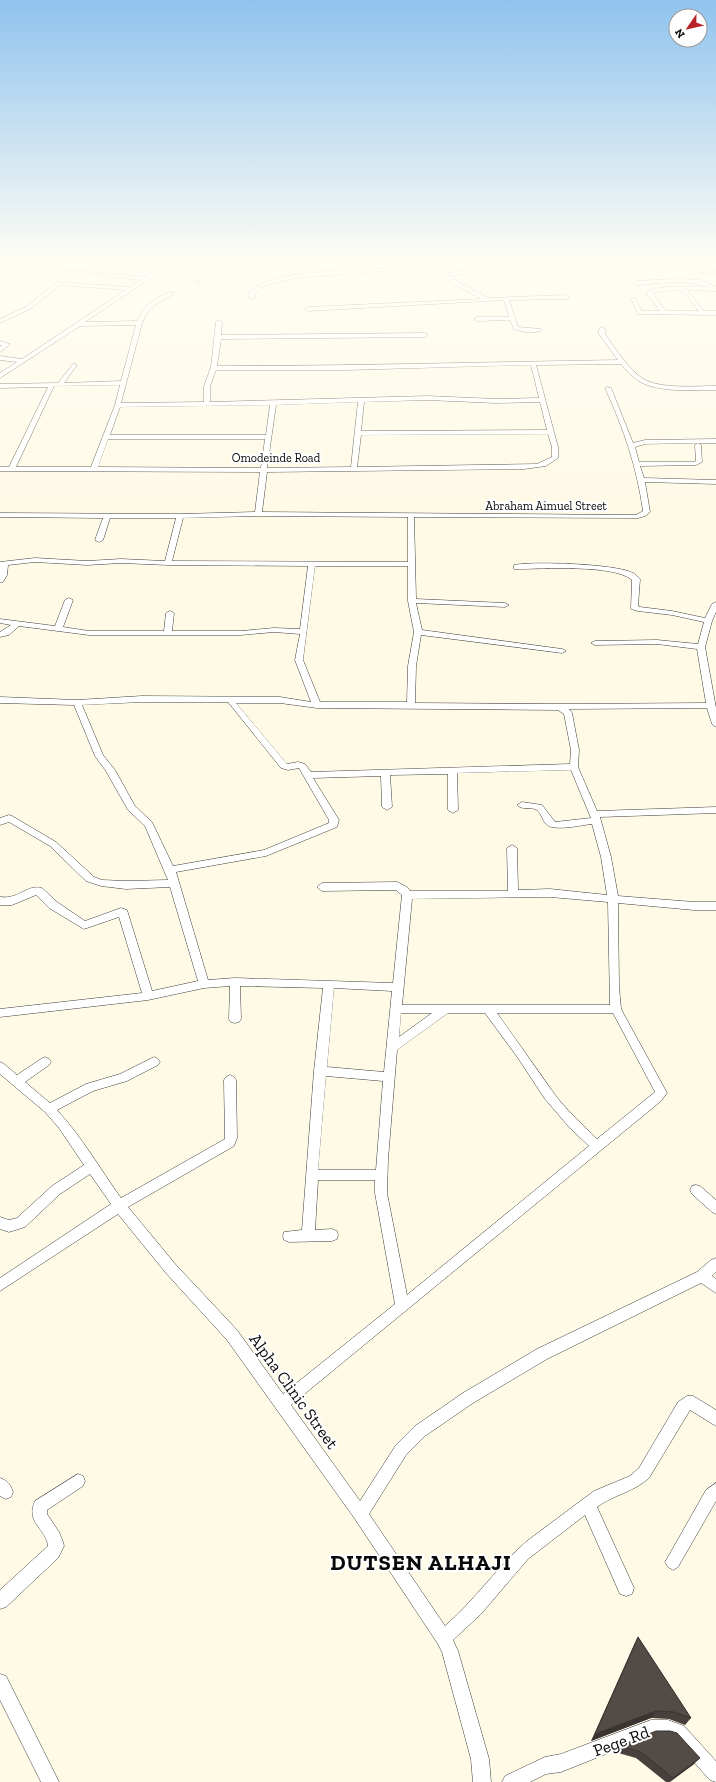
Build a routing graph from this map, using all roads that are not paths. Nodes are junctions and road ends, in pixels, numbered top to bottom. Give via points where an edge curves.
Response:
1 (1, 343) edge
2 (50, 343) edge
3 (134, 343) edge
4 (217, 343) edge
5 (609, 343) edge
6 (0, 350) edge
7 (0, 358) edge
8 (23, 361) junction
9 (624, 362) junction
10 (533, 363) junction
11 (74, 365) dead end
12 (213, 368) junction
13 (0, 376) edge
14 (124, 383) junction
15 (52, 384) junction
16 (60, 384) junction
17 (0, 386) edge
18 (608, 388) dead end
19 (716, 388) edge
20 (361, 400) junction
21 (542, 400) junction
22 (273, 403) junction
23 (207, 404) junction
24 (118, 405) junction
25 (550, 432) junction
26 (359, 433) junction
27 (106, 437) junction
28 (268, 437) junction
29 (716, 441) edge
30 (698, 445) dead end
31 (630, 446) junction
32 (636, 464) junction
33 (0, 468) edge
34 (12, 468) junction
35 (354, 468) junction
36 (94, 469) junction
37 (264, 470) junction
38 (640, 480) junction
39 (716, 482) edge
40 (258, 514) junction
41 (0, 515) edge
42 (108, 515) junction
43 (180, 516) junction
44 (411, 516) junction
45 (100, 540) dead end
46 (2, 564) edge
47 (168, 564) junction
48 (312, 564) junction
49 (412, 564) junction
50 (517, 567) dead end
51 (0, 580) edge
52 (69, 600) dead end
53 (412, 601) junction
54 (716, 604) edge
55 (505, 605) dead end
56 (170, 613) dead end
57 (0, 621) edge
58 (708, 623) junction
59 (16, 624) junction
60 (716, 627) edge
61 (58, 629) junction
62 (304, 632) junction
63 (418, 632) junction
64 (168, 633) junction
65 (0, 635) edge
66 (595, 643) dead end
67 (701, 647) junction
68 (562, 651) dead end
69 (0, 700) edge
70 (232, 700) junction
71 (77, 703) junction
72 (317, 705) junction
73 (411, 705) junction
74 (711, 705) junction
75 (560, 707) junction
76 (716, 724) edge
77 (574, 767) junction
78 (452, 770) junction
79 (384, 772) junction
80 (307, 775) junction
81 (522, 805) dead end
82 (387, 806) dead end
83 (453, 810) dead end
84 (716, 810) edge
85 (595, 818) junction
86 (0, 822) edge
87 (512, 848) dead end
88 (170, 870) junction
89 (174, 883) junction
90 (322, 887) dead end
91 (514, 893) junction
92 (407, 895) junction
93 (613, 898) junction
94 (0, 901) edge
95 (716, 906) edge
96 (235, 982) junction
97 (204, 984) junction
98 (329, 984) junction
99 (398, 987) junction
100 (148, 996) junction
101 (396, 1009) junction
102 (446, 1009) junction
103 (488, 1009) junction
104 (616, 1009) junction
105 (0, 1013) edge
106 (235, 1019) dead end
107 (392, 1048) junction
108 (45, 1062) dead end
109 (154, 1062) dead end
110 (0, 1067) edge
111 (320, 1071) junction
112 (389, 1077) junction
113 (230, 1080) dead end
114 (18, 1081) junction
115 (49, 1109) junction
116 (597, 1146) junction
117 (93, 1166) junction
118 (312, 1175) junction
119 (382, 1175) junction
120 (696, 1190) dead end
121 (119, 1206) junction
122 (716, 1208) edge
123 (0, 1223) edge
124 (332, 1235) dead end
125 (289, 1236) dead end
126 (308, 1236) junction
127 (716, 1264) edge
128 (702, 1276) junction
129 (0, 1284) edge
130 (716, 1287) edge
131 (402, 1306) junction
132 (282, 1404) junction
133 (716, 1419) edge
134 (78, 1481) dead end
135 (716, 1490) edge
136 (588, 1504) junction
137 (360, 1514) junction
138 (672, 1562) dead end
139 (626, 1588) dead end
140 (0, 1601) edge
141 (444, 1638) junction
142 (0, 1682) edge
143 (716, 1774) edge
144 (50, 1782) edge
145 (482, 1782) edge
146 (511, 1782) edge

1 - 6 street via 7,344
2 - 8 street
3 - 14 street
4 - 12 street
5 - 9 street
7 - 8 street
8 - 13 street
9 - 10 street
9 - 19 street via 642,381 650,385
10 - 12 street via 346,368
10 - 21 street
11 - 16 street
12 - 23 street via 207,386
14 - 16 street
14 - 24 street
15 - 16 street
15 - 17 street
15 - 34 street
18 - 31 street
20 - 21 street
20 - 22 street
20 - 26 street
21 - 25 street
22 - 23 street
22 - 28 street
23 - 24 street
24 - 27 street
25 - 26 street
25 - 35 street, Omodeinde Road via 555,447 555,458 551,463 504,467
26 - 35 street
27 - 28 street
27 - 36 street
28 - 37 street
29 - 31 street via 645,442
30 - 32 street via 699,462 694,464
31 - 32 street
32 - 38 street
33 - 34 street, Omodeinde Road
34 - 36 street, Omodeinde Road
35 - 37 street, Omodeinde Road
36 - 37 street, Omodeinde Road
37 - 40 street
38 - 39 street
38 - 44 street, Abraham Aimuel Street via 646,512 643,516
40 - 43 street
40 - 44 street
41 - 42 street
42 - 43 street
42 - 45 street
43 - 47 street
44 - 49 street
46 - 47 street via 36,560
46 - 51 street via 3,575
47 - 48 street
48 - 49 street
48 - 62 street
49 - 53 street
50 - 58 street via 610,568 631,574 636,579 634,607 672,613
52 - 61 street
53 - 55 street
53 - 63 street
54 - 58 street
56 - 64 street
57 - 59 street
58 - 60 street
58 - 67 street
59 - 61 street
59 - 65 street
61 - 64 street via 90,633
62 - 64 street via 274,630 241,633
62 - 72 street via 299,660
63 - 68 street
63 - 73 street via 412,666
66 - 67 street via 657,642
67 - 74 street
69 - 71 street
70 - 71 street via 142,699
70 - 72 street via 280,700
70 - 80 street via 232,704 284,766 302,766
71 - 88 street via 99,756 110,770 131,808 149,824
72 - 73 street
73 - 75 street
74 - 75 street
74 - 76 street
75 - 77 street via 568,713 575,750
77 - 78 street
77 - 85 street
78 - 79 street
78 - 83 street
79 - 80 street
79 - 82 street
80 - 88 street via 334,820 332,827 266,853
81 - 85 street via 537,806 547,821 553,825
84 - 85 street
85 - 93 street via 606,857
86 - 89 street via 9,818 53,844 90,879 126,885
87 - 91 street
88 - 89 street
89 - 97 street
90 - 92 street via 397,886
91 - 92 street
91 - 93 street
92 - 99 street
93 - 95 street
93 - 104 street
94 - 100 street via 12,903 38,891 53,905 84,925 123,913
96 - 97 street
96 - 98 street
96 - 106 street
97 - 100 street
98 - 99 street
98 - 111 street
99 - 101 street
100 - 105 street
101 - 102 street
101 - 107 street
102 - 103 street
102 - 107 street
103 - 104 street
103 - 116 street via 549,1096
104 - 116 street via 661,1093
107 - 112 street
108 - 114 street
109 - 115 street via 123,1078 90,1088
110 - 114 street, Alpha Clinic Street
111 - 112 street
111 - 118 street
112 - 119 street
113 - 121 street via 230,1142
114 - 115 street, Alpha Clinic Street
115 - 117 street, Alpha Clinic Street
116 - 131 street
117 - 121 street, Alpha Clinic Street
117 - 123 street via 56,1190 21,1224 9,1226
118 - 119 street
118 - 126 street
119 - 131 street via 381,1193 386,1229
120 - 122 street
121 - 129 street
121 - 132 street, Alpha Clinic Street via 232,1335
124 - 126 street
125 - 126 street
127 - 128 street
128 - 130 street
128 - 137 street via 542,1354 468,1398 426,1427 401,1450
131 - 132 street
132 - 137 street, Alpha Clinic Street
133 - 136 street via 693,1403 688,1403 683,1407 644,1473 635,1481 604,1493
134 - 140 street via 40,1506 38,1512 41,1519 54,1537 56,1546 53,1553
135 - 138 street
136 - 139 street
136 - 141 street via 524,1554 460,1625
137 - 141 street, Alpha Clinic Street
141 - 145 street, Alpha Clinic Street via 450,1651 480,1759
142 - 144 street
143 - 146 street, Pege Rd via 678,1732 666,1727 651,1728 561,1763 545,1766

